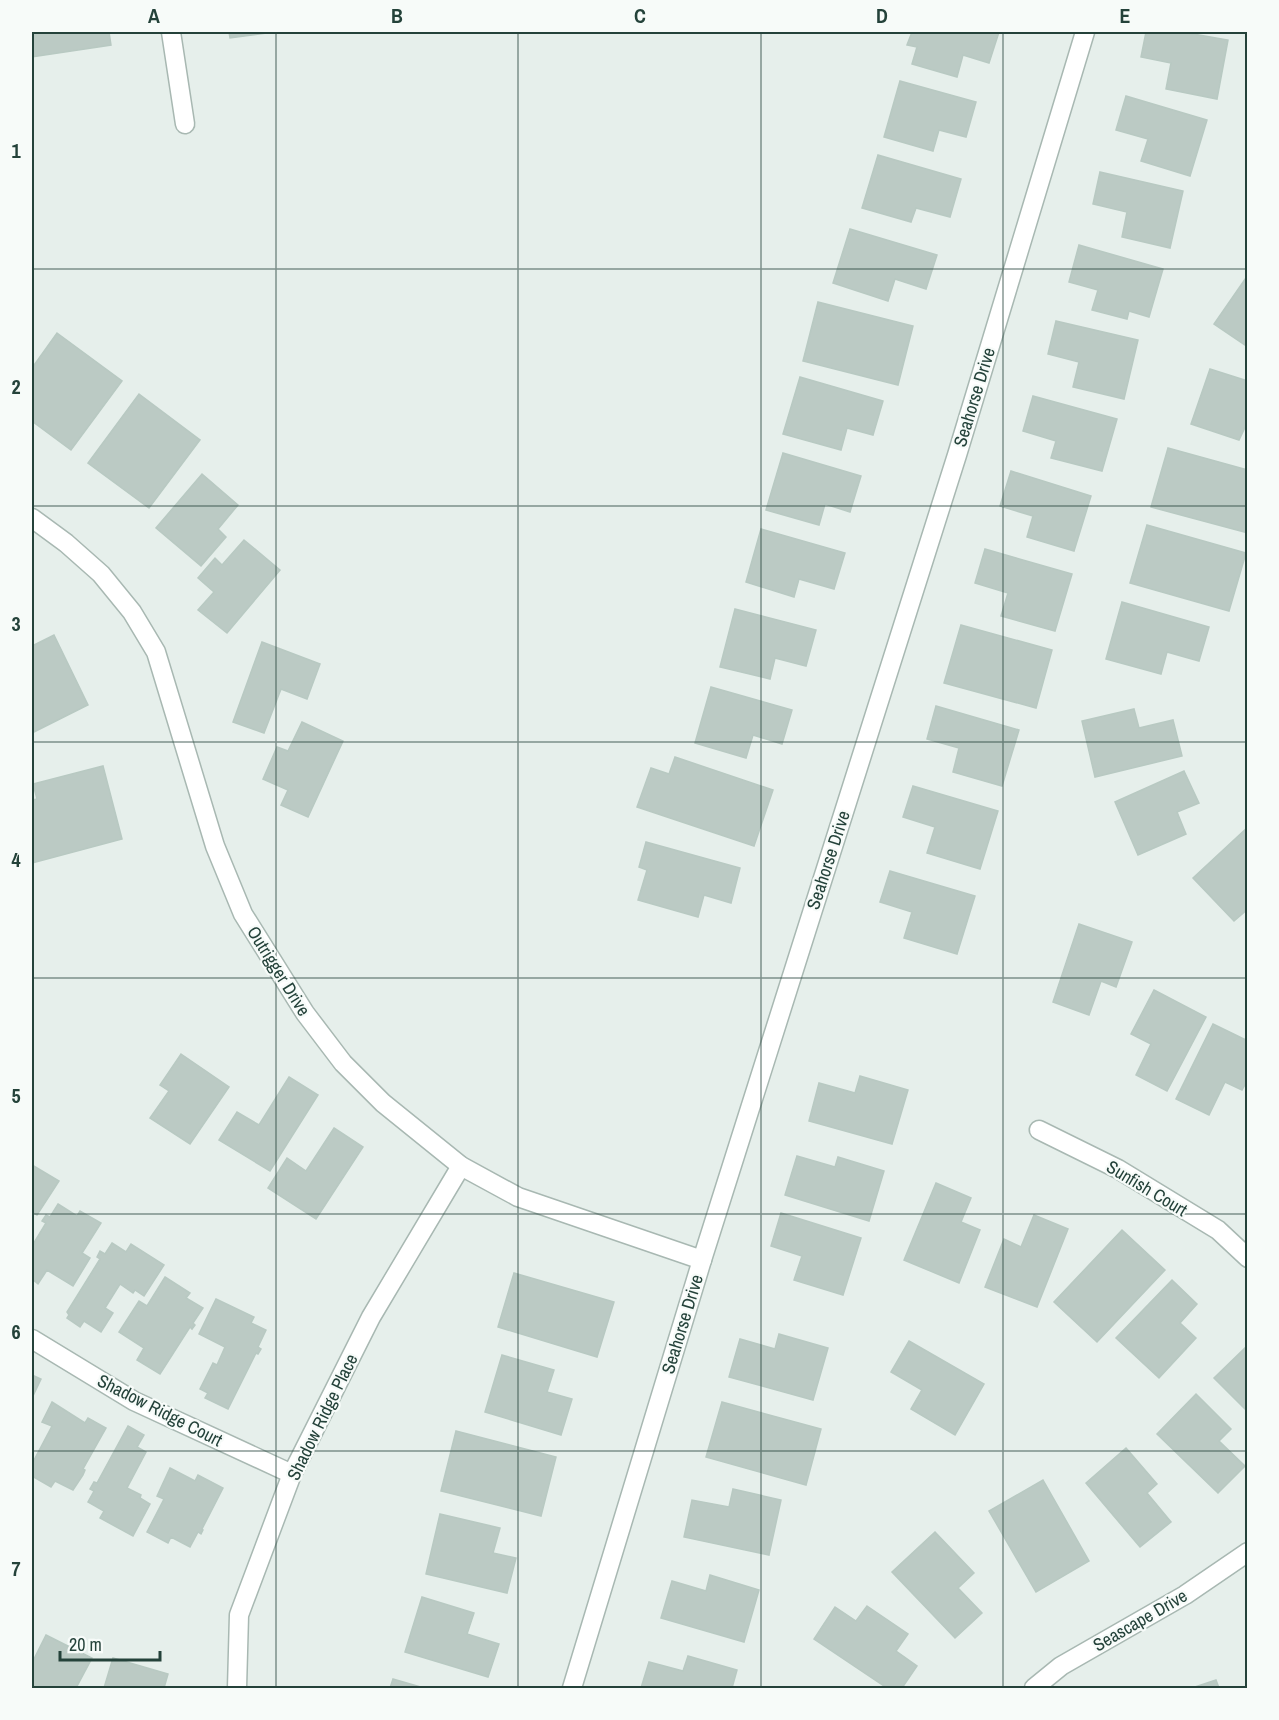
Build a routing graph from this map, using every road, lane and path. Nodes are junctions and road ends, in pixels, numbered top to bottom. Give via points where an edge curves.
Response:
1 (171, 32) edge
2 (1084, 32) edge
3 (185, 124) dead end
4 (32, 518) edge
5 (1039, 1130) dead end
6 (461, 1166) junction
7 (1248, 1258) edge
8 (702, 1260) junction
9 (32, 1339) edge
10 (292, 1474) junction
11 (1248, 1552) edge
12 (237, 1689) edge
13 (572, 1689) edge
14 (1034, 1689) edge

1 - 3 street
2 - 8 street, Seahorse Drive via 957,455
4 - 6 street, Outrigger Drive via 101,574 132,612 156,652 215,846 243,914 305,1013 343,1063 382,1103
5 - 7 street, Sunfish Court via 1118,1168 1218,1230
6 - 8 street, Outrigger Drive via 518,1197
6 - 10 street, Shadow Ridge Place via 371,1317
8 - 13 street, Seahorse Drive
9 - 10 street, Shadow Ridge Court via 134,1401
10 - 12 street, Shadow Ridge Place via 239,1615
11 - 14 street, Seascape Drive via 1185,1595 1061,1666

